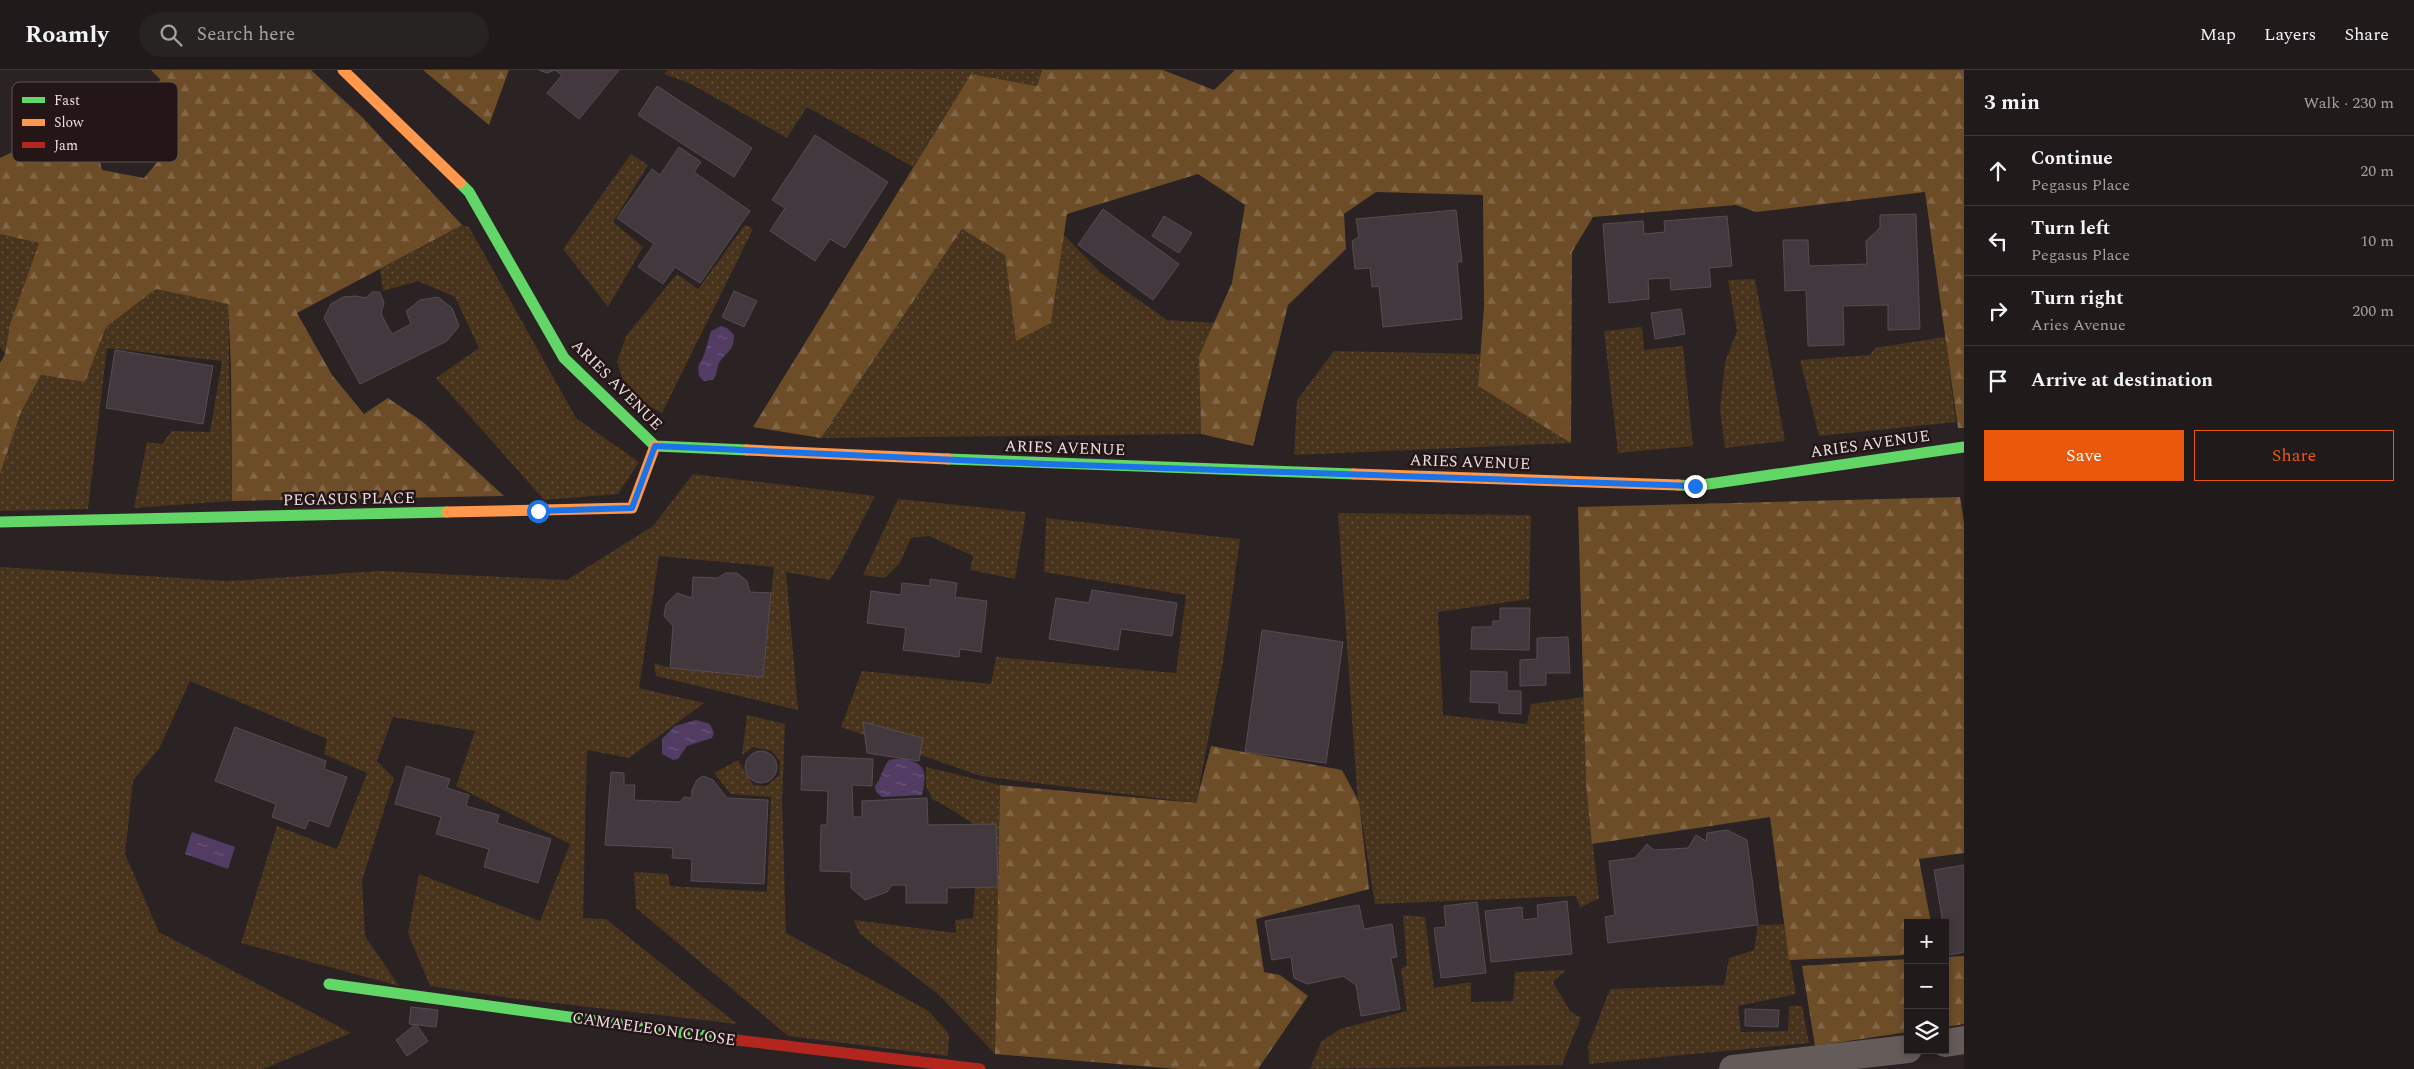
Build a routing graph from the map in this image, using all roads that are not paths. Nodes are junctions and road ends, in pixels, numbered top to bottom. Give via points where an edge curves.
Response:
1 (343, 70) edge
2 (655, 446) junction
3 (1964, 447) edge
4 (0, 522) edge
5 (329, 984) dead end
6 (1964, 1040) edge
7 (1949, 1042) edge
8 (1904, 1049) edge
9 (980, 1069) edge
10 (1733, 1069) edge

1 - 2 street, ARIES AVENUE via 469,192 564,358
2 - 3 street, ARIES AVENUE via 1047,464 1695,486
2 - 4 street, PEGASUS PLACE via 632,508
5 - 9 street, CAMAELEON CLOSE via 732,1040
6 - 7 street
8 - 10 street

